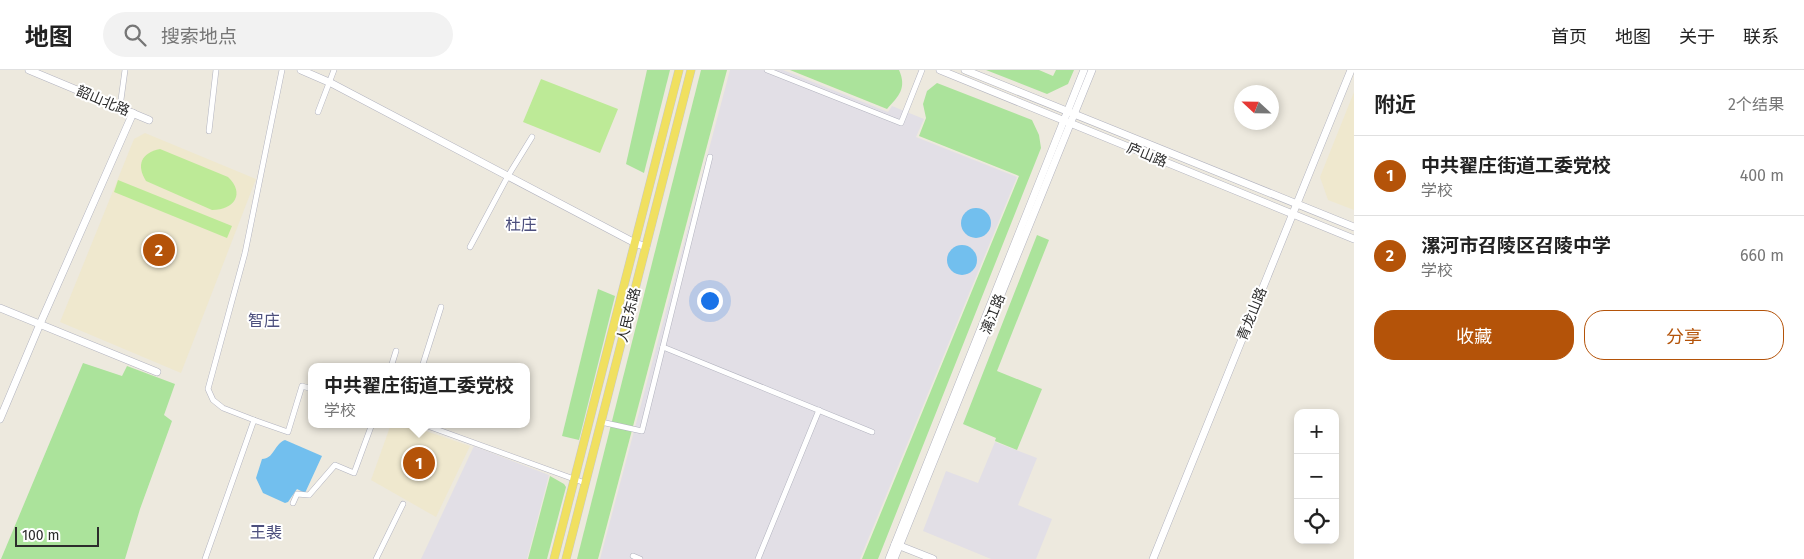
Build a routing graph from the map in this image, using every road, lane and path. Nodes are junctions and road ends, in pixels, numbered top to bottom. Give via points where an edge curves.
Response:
1 (29, 70) edge
2 (126, 70) edge
3 (216, 70) edge
4 (282, 70) edge
5 (301, 70) edge
6 (334, 70) edge
7 (680, 70) edge
8 (692, 70) edge
9 (767, 70) edge
10 (922, 70) edge
11 (940, 70) edge
12 (965, 70) edge
13 (1084, 70) edge
14 (1092, 70) edge
15 (1351, 70) edge
16 (329, 82) junction
17 (120, 108) junction
18 (318, 112) dead end
19 (133, 113) junction
20 (1071, 113) junction
21 (149, 120) dead end
22 (1067, 122) junction
23 (209, 131) dead end
24 (532, 136) dead end
25 (710, 157) dead end
26 (508, 176) junction
27 (1296, 203) junction
28 (1292, 214) junction
29 (1354, 227) edge
30 (1354, 239) edge
31 (635, 243) junction
32 (470, 247) dead end
33 (646, 247) junction
34 (442, 307) dead end
35 (0, 308) edge
36 (40, 324) junction
37 (663, 347) junction
38 (396, 351) dead end
39 (392, 363) edge
40 (423, 363) edge
41 (157, 372) dead end
42 (308, 388) edge
43 (819, 410) junction
44 (0, 419) edge
45 (254, 420) junction
46 (601, 422) junction
47 (371, 428) edge
48 (433, 428) edge
49 (872, 432) dead end
50 (574, 479) junction
51 (585, 483) junction
52 (293, 503) dead end
53 (404, 504) dead end
54 (897, 545) junction
55 (633, 556) dead end
56 (205, 559) edge
57 (376, 559) edge
58 (554, 559) edge
59 (566, 559) edge
60 (640, 559) edge
61 (758, 559) edge
62 (889, 559) edge
63 (894, 559) edge
64 (933, 559) edge
65 (1153, 559) edge

1 - 17 street, 韶山北路
2 - 17 street
3 - 23 street
4 - 45 street via 245,253 208,389 213,400 223,408
5 - 16 street
6 - 16 street
7 - 31 main road, 人民东路
8 - 33 main road, 人民东路
9 - 10 street via 901,123
11 - 22 street, 庐山路
12 - 20 street, 庐山路
13 - 20 street, 漓江路
14 - 20 street, 漓江路
15 - 27 street, 青龙山路
16 - 18 street
16 - 26 street
17 - 19 street, 韶山北路
19 - 21 street, 韶山北路
19 - 36 street
20 - 22 street, 漓江路
20 - 27 street, 庐山路
22 - 28 street, 庐山路
22 - 54 street, 漓江路
24 - 26 street
25 - 37 street
26 - 31 street
26 - 32 street
27 - 28 street, 青龙山路
27 - 29 street, 庐山路
28 - 30 street, 庐山路
28 - 65 street, 青龙山路
31 - 33 street
31 - 50 main road, 人民东路
33 - 46 main road, 人民东路
34 - 40 street
35 - 36 street
36 - 41 street
36 - 44 street
37 - 43 street
37 - 46 street via 642,431
38 - 39 street
42 - 45 street via 302,386 288,432
43 - 49 street
43 - 61 street
45 - 56 street
46 - 51 main road, 人民东路
47 - 52 street via 354,473 335,465 309,495 297,494
48 - 50 street
50 - 51 street
50 - 58 main road, 人民东路
51 - 59 main road, 人民东路
53 - 57 street
54 - 62 street, 漓江路
54 - 63 street, 漓江路
54 - 64 street
55 - 60 street

